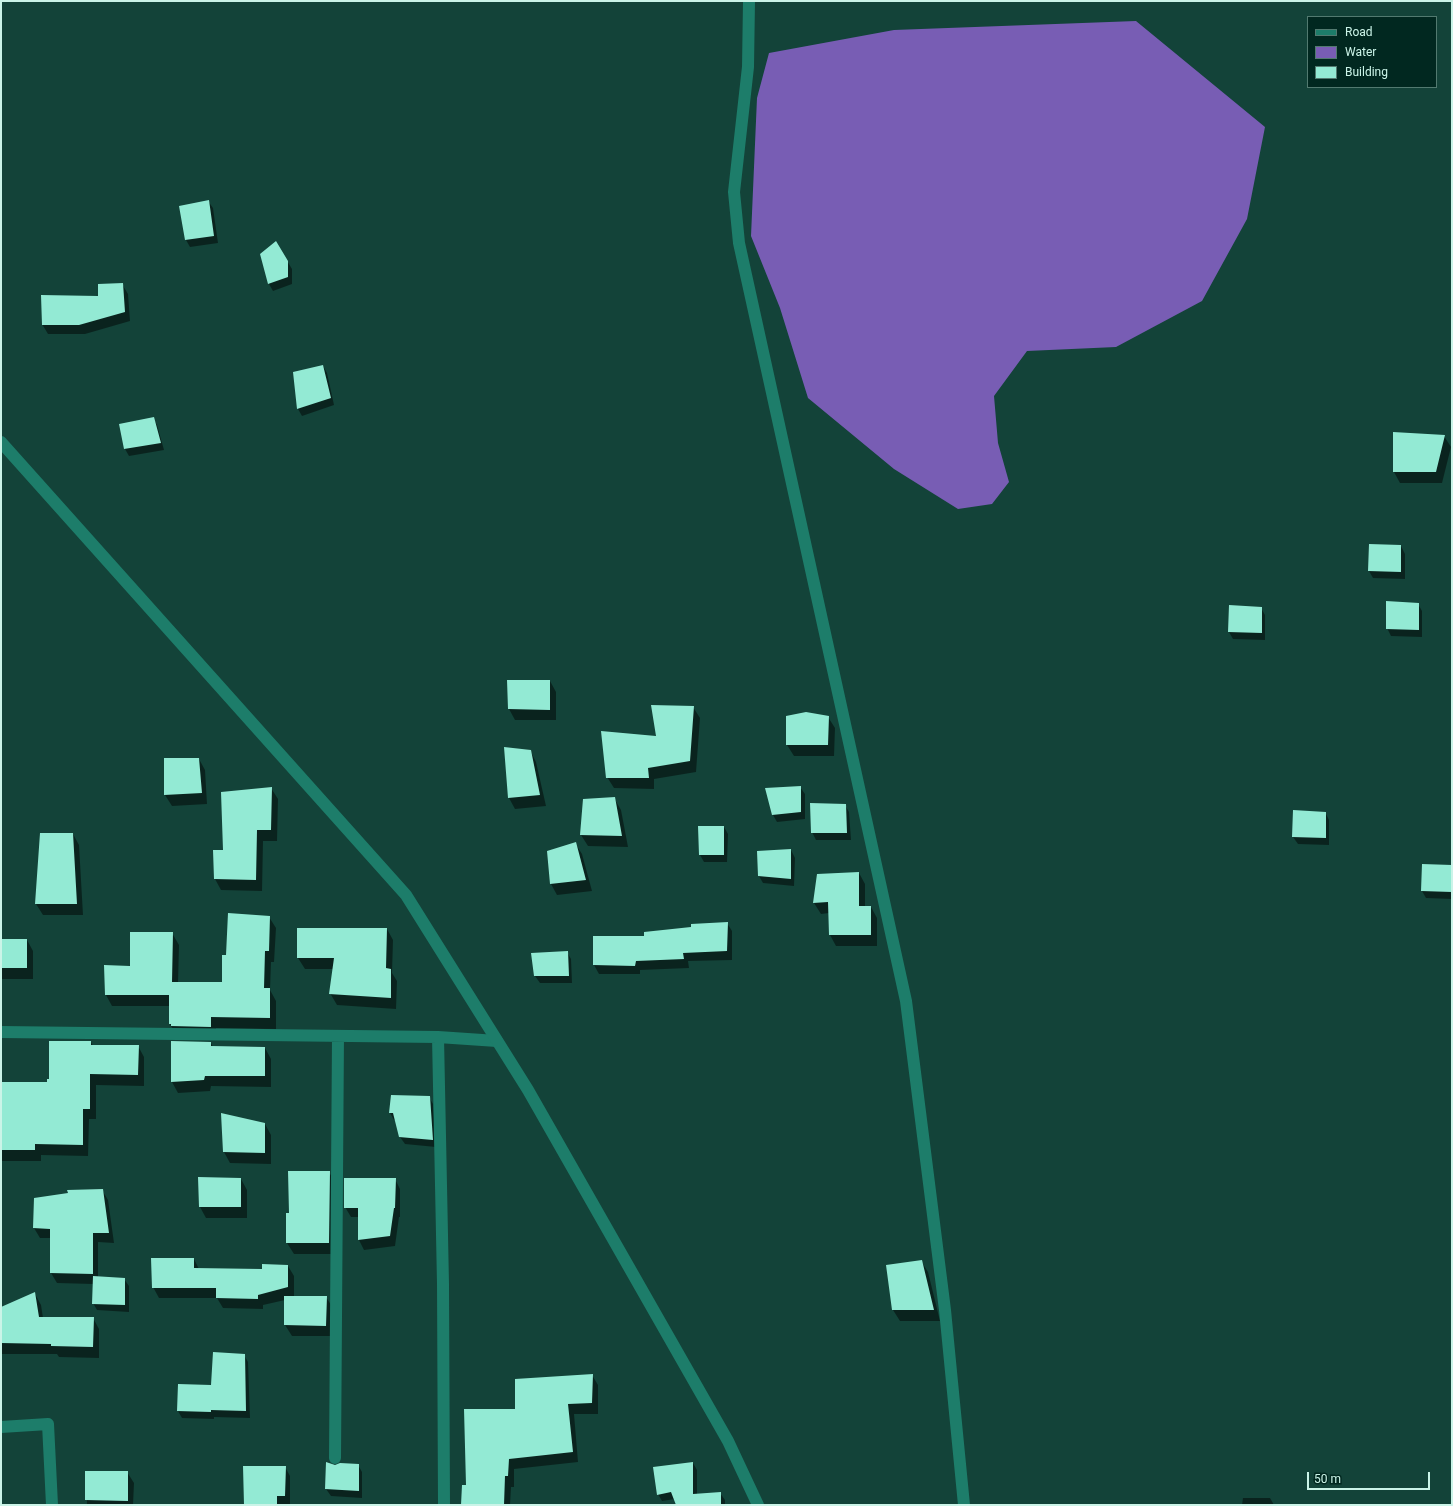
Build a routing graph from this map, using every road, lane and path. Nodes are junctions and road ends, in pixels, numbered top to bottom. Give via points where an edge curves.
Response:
1 (749, 1) edge
2 (1, 442) edge
3 (1, 1032) edge
4 (338, 1036) junction
5 (438, 1037) junction
6 (497, 1041) junction
7 (1, 1427) edge
8 (335, 1458) dead end
9 (52, 1505) edge
10 (444, 1505) edge
11 (758, 1505) edge
12 (964, 1505) edge

1 - 12 street via 748,67 734,192 739,243 906,1001 946,1310
2 - 6 street via 406,895
3 - 4 street
4 - 5 street
4 - 8 street
5 - 6 street
5 - 10 street
6 - 11 street via 528,1090 728,1441
7 - 9 street via 48,1424

